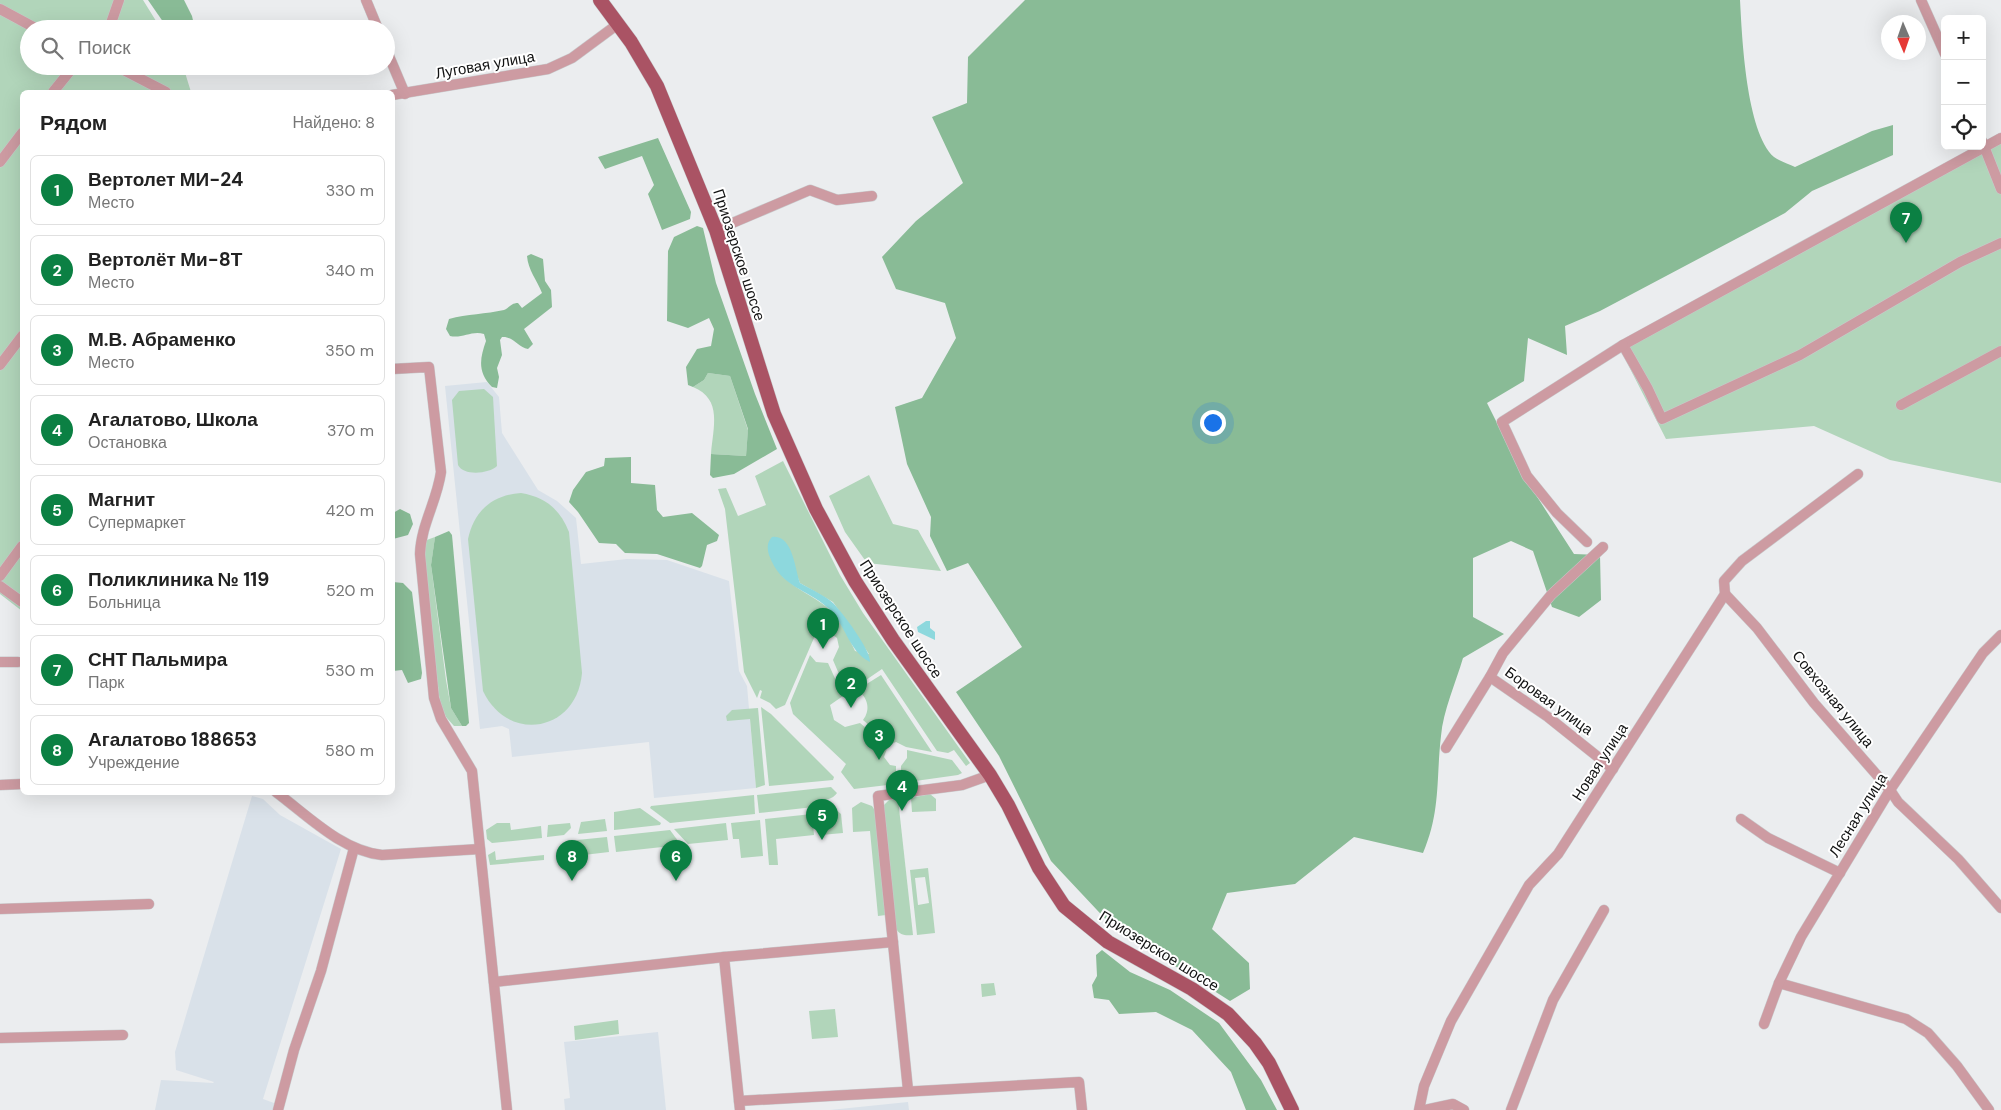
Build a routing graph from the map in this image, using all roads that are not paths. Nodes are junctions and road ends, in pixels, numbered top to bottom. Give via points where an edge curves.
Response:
1 (120, 0) edge
2 (366, 0) edge
3 (600, 0) edge
4 (1921, 0) edge
5 (0, 9) edge
6 (20, 20) edge
7 (112, 20) edge
8 (374, 20) edge
9 (624, 32) junction
10 (1941, 45) edge
11 (395, 70) edge
12 (67, 75) edge
13 (133, 75) edge
14 (55, 90) edge
15 (162, 90) edge
16 (405, 94) junction
17 (395, 96) edge
18 (20, 136) edge
19 (2001, 138) edge
20 (1986, 142) edge
21 (1986, 148) edge
22 (1971, 150) edge
23 (0, 162) edge
24 (2001, 189) edge
25 (872, 196) dead end
26 (716, 230) junction
27 (2001, 243) edge
28 (20, 339) edge
29 (1623, 345) junction
30 (2001, 351) edge
31 (0, 365) edge
32 (395, 369) edge
33 (1902, 405) dead end
34 (1858, 474) dead end
35 (1587, 542) dead end
36 (1603, 547) dead end
37 (20, 549) edge
38 (0, 576) edge
39 (0, 586) edge
40 (1725, 594) junction
41 (20, 601) edge
42 (2001, 636) edge
43 (0, 662) edge
44 (18, 662) dead end
45 (1490, 677) junction
46 (1446, 748) dead end
47 (1613, 769) junction
48 (990, 775) junction
49 (0, 784) edge
50 (20, 784) edge
51 (1890, 790) junction
52 (280, 795) edge
53 (1740, 819) dead end
54 (354, 848) junction
55 (480, 849) junction
56 (1840, 873) junction
57 (150, 904) dead end
58 (2001, 908) edge
59 (0, 909) edge
60 (1604, 910) dead end
61 (893, 942) junction
62 (724, 957) junction
63 (494, 982) junction
64 (1779, 983) junction
65 (1764, 1024) dead end
66 (123, 1035) dead end
67 (0, 1038) edge
68 (908, 1090) junction
69 (740, 1106) edge
70 (278, 1110) edge
71 (507, 1110) edge
72 (1082, 1110) edge
73 (1292, 1110) edge
74 (1419, 1110) edge
75 (1425, 1110) edge
76 (1464, 1110) edge
77 (1511, 1110) edge
78 (1989, 1110) edge

1 - 7 street
2 - 8 street
3 - 9 main road, Приозерское шоссе
4 - 10 street
5 - 6 street
9 - 16 street, Луговая улица via 548,69
9 - 26 main road, Приозерское шоссе via 657,86
11 - 16 street
12 - 14 street
13 - 15 street
16 - 17 street, Луговая улица
18 - 23 street
19 - 20 street
21 - 24 street
22 - 29 street
25 - 26 street via 837,200 810,190
26 - 48 main road, Приозерское шоссе via 774,414 816,508 855,581 892,640
27 - 29 street via 1960,262 1800,355 1662,419
28 - 31 street
29 - 35 street via 1502,422 1527,476 1557,513
30 - 33 street
32 - 55 street via 429,367 441,472 439,487 420,538 420,554 434,698 442,719 472,771
34 - 40 street, Новая улица via 1742,561 1724,582
36 - 45 street, Боровая улица via 1550,595 1503,653
37 - 38 street
39 - 41 street
40 - 47 street, Новая улица
40 - 51 street, Совхозная улица via 1758,628 1814,704
42 - 51 street, Лесная улица via 1983,653
43 - 44 street
45 - 46 street, Боровая улица
45 - 47 street, Боровая улица via 1548,716
47 - 74 street, Новая улица via 1558,854 1529,885 1451,1021 1424,1086
48 - 61 street via 962,785 878,796
48 - 73 main road, Приозерское шоссе via 1039,868 1064,906 1108,942 1192,989 1228,1014 1269,1062
49 - 50 street
51 - 56 street, Лесная улица
51 - 58 street, Совхозная улица
52 - 54 street
53 - 56 street via 1768,838
54 - 55 street via 367,854 382,855
54 - 70 street via 321,972 294,1050
55 - 63 street
56 - 64 street, Лесная улица via 1801,937
57 - 59 street
60 - 77 street via 1553,1000
61 - 62 street
61 - 68 street
62 - 63 street
62 - 69 street
63 - 71 street
64 - 65 street, Лесная улица
64 - 78 street via 1906,1019 1928,1033 1958,1066
66 - 67 street
68 - 69 street
68 - 72 street via 1080,1082
75 - 76 street via 1453,1104

